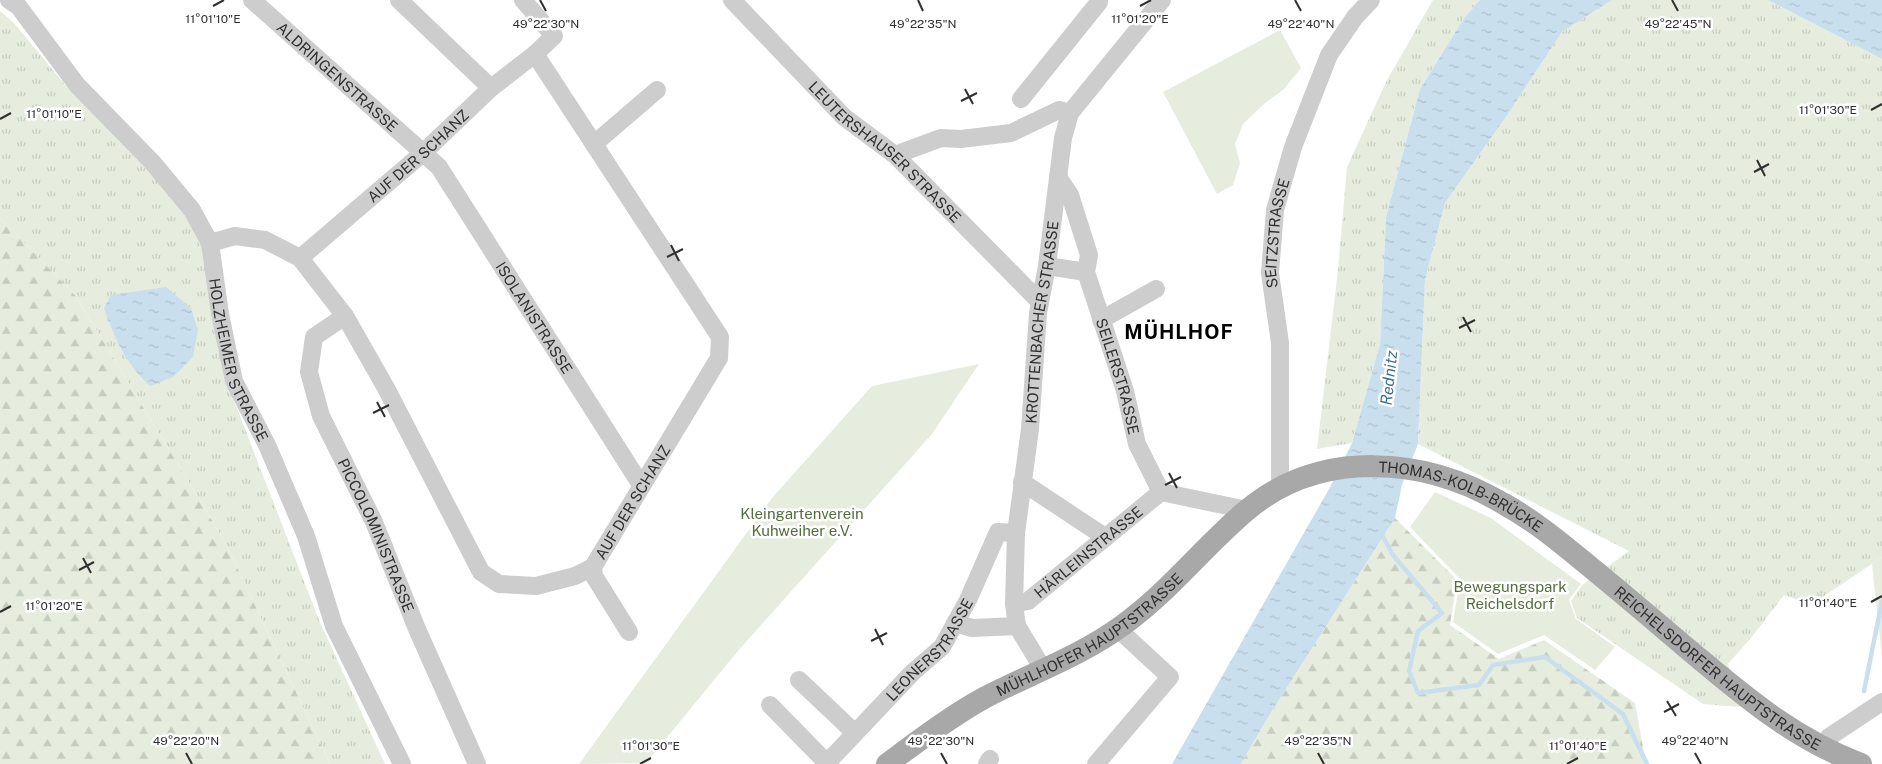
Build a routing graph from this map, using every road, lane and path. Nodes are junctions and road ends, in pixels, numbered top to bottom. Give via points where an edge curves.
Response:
1 (9, 0) edge
2 (252, 0) edge
3 (399, 0) edge
4 (523, 0) edge
5 (732, 0) edge
6 (1162, 0) edge
7 (1371, 0) edge
8 (1099, 1) edge
9 (535, 54) junction
10 (492, 88) junction
11 (657, 90) dead end
12 (1022, 99) dead end
13 (1070, 113) junction
14 (594, 144) junction
15 (424, 152) junction
16 (895, 155) junction
17 (1058, 177) junction
18 (210, 243) junction
19 (300, 258) junction
20 (1047, 266) junction
21 (1086, 272) junction
22 (1156, 289) dead end
23 (1040, 302) junction
24 (345, 316) junction
25 (1101, 320) junction
26 (1022, 482) junction
27 (641, 485) junction
28 (1280, 488) junction
29 (1161, 492) junction
30 (1247, 510) junction
31 (1016, 533) junction
32 (1105, 537) junction
33 (593, 567) junction
34 (1605, 579) joint
35 (1014, 604) junction
36 (955, 623) junction
37 (1017, 626) junction
38 (1118, 629) junction
39 (629, 632) dead end
40 (1043, 669) junction
41 (799, 680) dead end
42 (1882, 702) edge
43 (770, 705) dead end
44 (855, 733) junction
45 (1832, 756) edge
46 (402, 764) edge
47 (477, 764) edge
48 (826, 764) edge
49 (887, 764) edge
50 (1096, 764) edge
51 (1861, 764) edge

1 - 18 street, HOLZHEIMER STRASSE via 19,7 77,85 153,163 192,210
2 - 15 street, ALDRINGENSTRASSE
3 - 10 street
4 - 9 street, AUF DER SCHANZ via 554,36
5 - 16 street, LEUTERSHAUSER STRASSE via 844,117
6 - 13 street, KROTTENBACHER STRASSE
7 - 28 street, SEITZSTRASSE via 1329,55 1293,147 1275,210 1270,274 1280,342
8 - 12 street
9 - 10 street, AUF DER SCHANZ
9 - 14 street, AUF DER SCHANZ
10 - 15 street, AUF DER SCHANZ
11 - 14 street via 638,96
13 - 16 street via 1059,110 1011,133 942,138
13 - 17 street, KROTTENBACHER STRASSE
14 - 27 street, AUF DER SCHANZ via 720,337 718,358
15 - 19 street, AUF DER SCHANZ
15 - 27 street, ISOLANISTRASSE via 439,167
16 - 23 street, LEUTERSHAUSER STRASSE
17 - 20 street, KROTTENBACHER STRASSE
17 - 21 street, SEILERSTRASSE via 1070,196 1089,255
18 - 19 street, AUF DER SCHANZ via 235,236 265,240
18 - 46 street, HOLZHEIMER STRASSE via 234,381 306,536 334,626
19 - 24 street, AUF DER SCHANZ
20 - 21 street
20 - 23 street, KROTTENBACHER STRASSE
21 - 25 street, SEILERSTRASSE
22 - 25 street
23 - 26 street, KROTTENBACHER STRASSE via 1030,429
24 - 33 street, AUF DER SCHANZ via 481,572 499,584 536,586 575,576
24 - 47 street, PICCOLOMINISTRASSE via 314,337 308,372 319,407 374,522
25 - 29 street, SEILERSTRASSE via 1125,391 1137,444
26 - 31 street, KROTTENBACHER STRASSE
26 - 32 street
27 - 33 street, AUF DER SCHANZ
28 - 30 main road, MÜHLHOFER HAUPTSTRASSE
28 - 34 main road, THOMAS-KOLB-BRÜCKE via 1322,472 1358,466 1399,466 1435,473 1506,504
29 - 30 street
29 - 32 street, HÄRLEINSTRASSE
30 - 38 main road, MÜHLHOFER HAUPTSTRASSE via 1171,584
31 - 35 street, KROTTENBACHER STRASSE
31 - 36 street, LEONERSTRASSE via 998,532
32 - 35 street, HÄRLEINSTRASSE via 1028,601
33 - 39 street via 594,576
34 - 45 main road, REICHELSDORFER HAUPTSTRASSE via 1763,712
35 - 37 street, KROTTENBACHER STRASSE
36 - 37 street via 972,628
36 - 44 street, LEONERSTRASSE via 942,647 913,672
37 - 40 street, KROTTENBACHER STRASSE
38 - 40 main road, MÜHLHOFER HAUPTSTRASSE
38 - 50 street via 1140,642 1170,677
40 - 49 main road, MÜHLHOFER HAUPTSTRASSE via 980,700
41 - 44 street
42 - 45 street via 1829,737
43 - 48 street
44 - 48 street, LEONERSTRASSE
45 - 51 main road, REICHELSDORFER HAUPTSTRASSE

